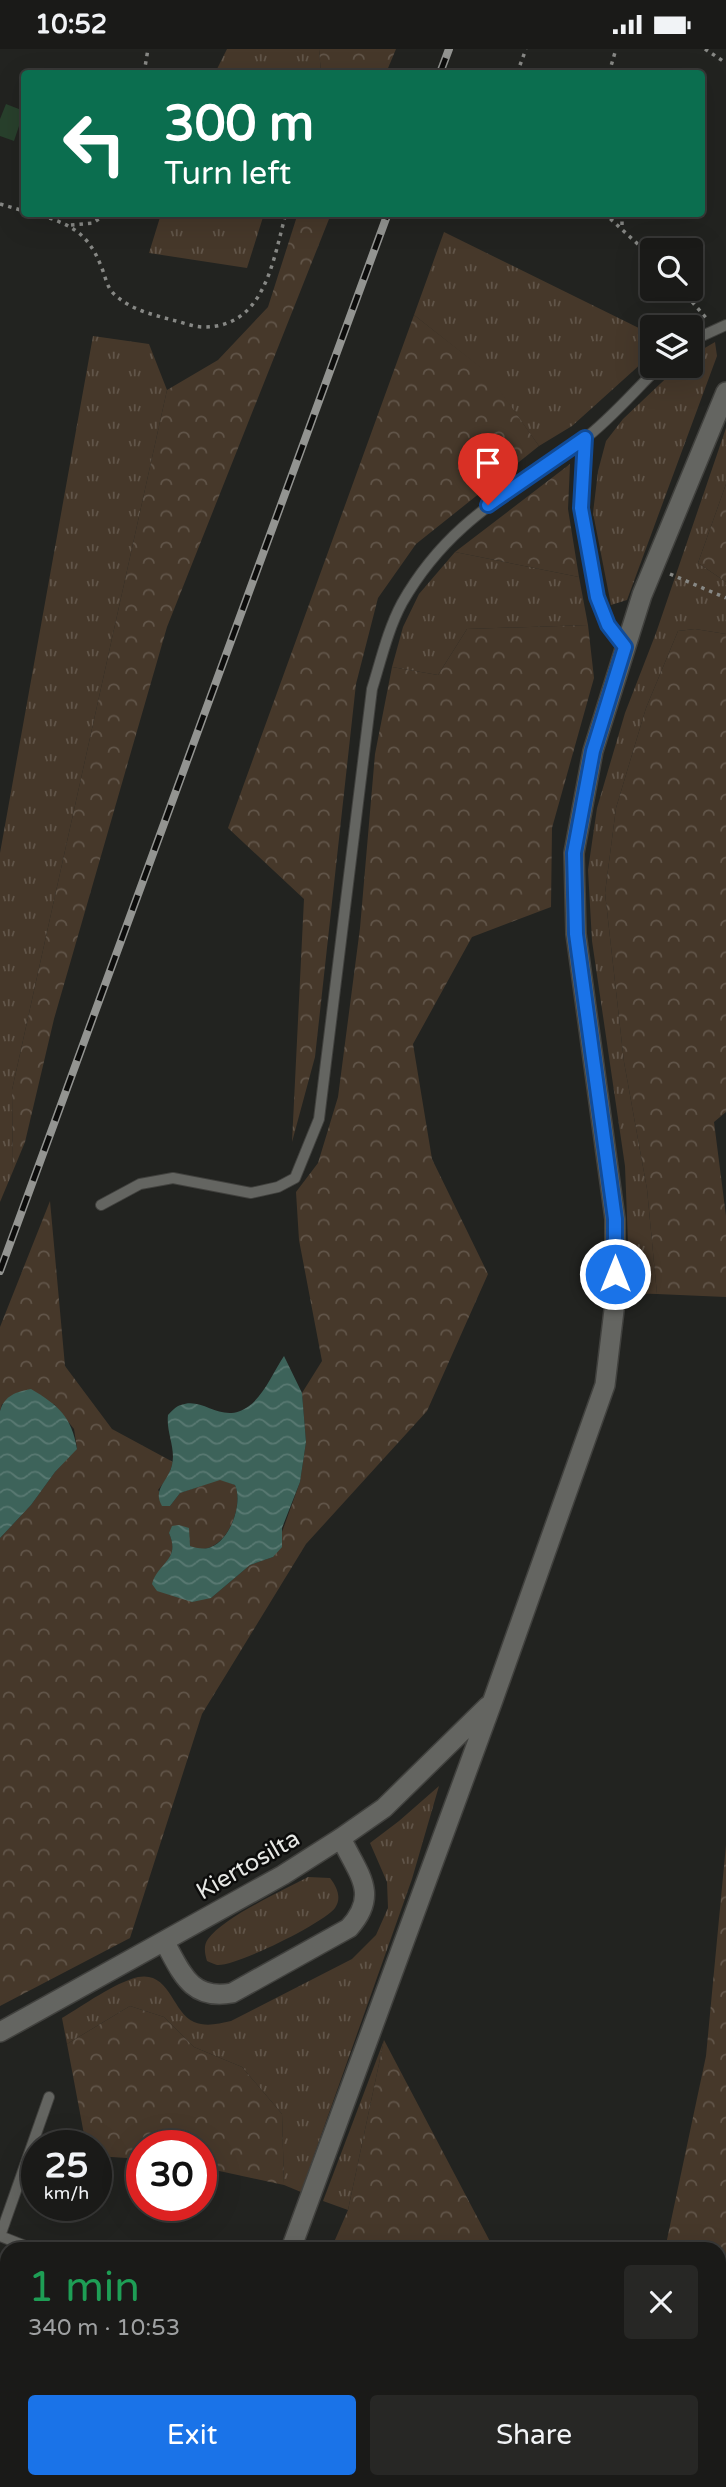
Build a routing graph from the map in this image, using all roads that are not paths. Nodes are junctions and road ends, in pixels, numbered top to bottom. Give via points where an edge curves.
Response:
1 (721, 327) edge
2 (703, 335) edge
3 (648, 378) edge
4 (726, 394) edge
5 (585, 438) junction
6 (625, 647) junction
7 (101, 1205) dead end
8 (493, 1700) junction
9 (341, 1838) junction
10 (164, 1941) junction
11 (0, 2032) edge
12 (48, 2097) dead end
13 (0, 2236) edge
14 (294, 2242) edge

1 - 2 lane
3 - 5 lane
4 - 6 street
5 - 6 lane via 581,508 597,597 608,625
5 - 7 lane via 468,520 432,559 402,604 390,632 372,689 319,1119 295,1178 250,1193 173,1178 140,1184
6 - 8 street via 593,751 574,853 576,934 615,1219 615,1302 605,1385
8 - 9 street, Kiertosilta via 384,1808
8 - 14 street
9 - 10 street, Kiertosilta
9 - 10 street via 366,1890 365,1905 349,1928 232,1993 219,1995 189,1984
10 - 11 street, Kiertosilta
12 - 13 lane

